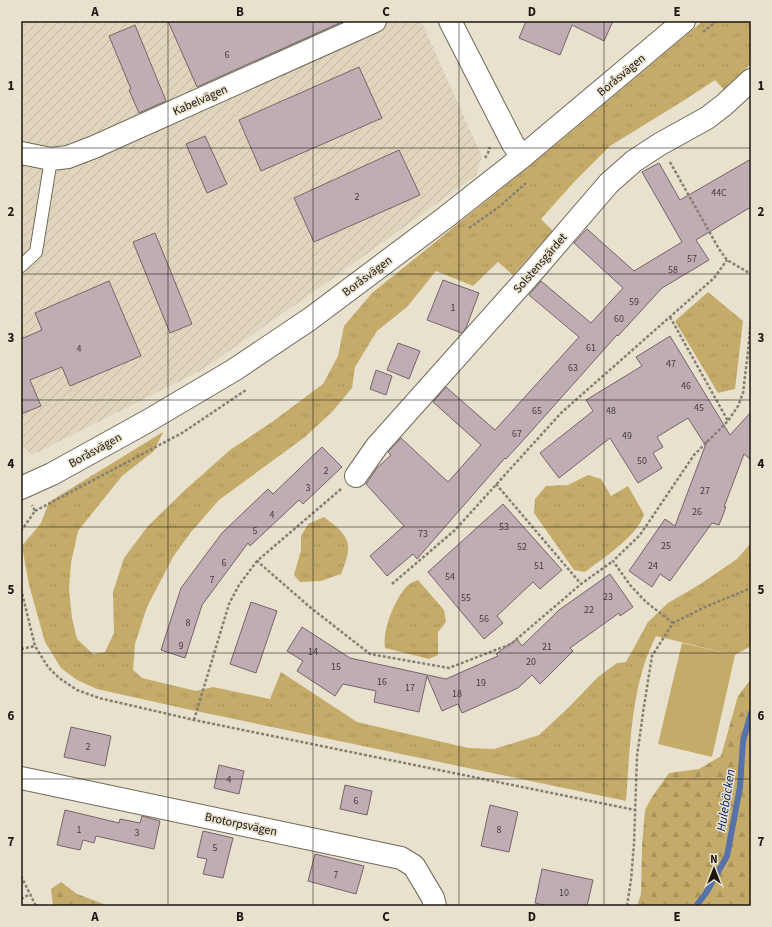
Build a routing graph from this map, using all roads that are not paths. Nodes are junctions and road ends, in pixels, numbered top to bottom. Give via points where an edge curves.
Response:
1 (375, 21) edge
2 (450, 21) edge
3 (684, 21) edge
4 (750, 84) edge
5 (21, 153) edge
6 (522, 157) junction
7 (51, 159) junction
8 (21, 266) edge
9 (356, 476) road end
10 (21, 488) edge
11 (21, 778) edge
12 (435, 906) edge

1 - 7 street, Kabelvägen via 94,147 68,157
2 - 6 street
3 - 6 street, Boråsvägen
4 - 9 street, Solstensgärdet via 707,118 634,161 609,183 377,446
5 - 7 street, Kabelvägen
6 - 10 street, Boråsvägen via 310,319 240,366 146,422 52,474
7 - 8 lane via 36,252
11 - 12 street, Brotorpsvägen via 401,858 414,866

